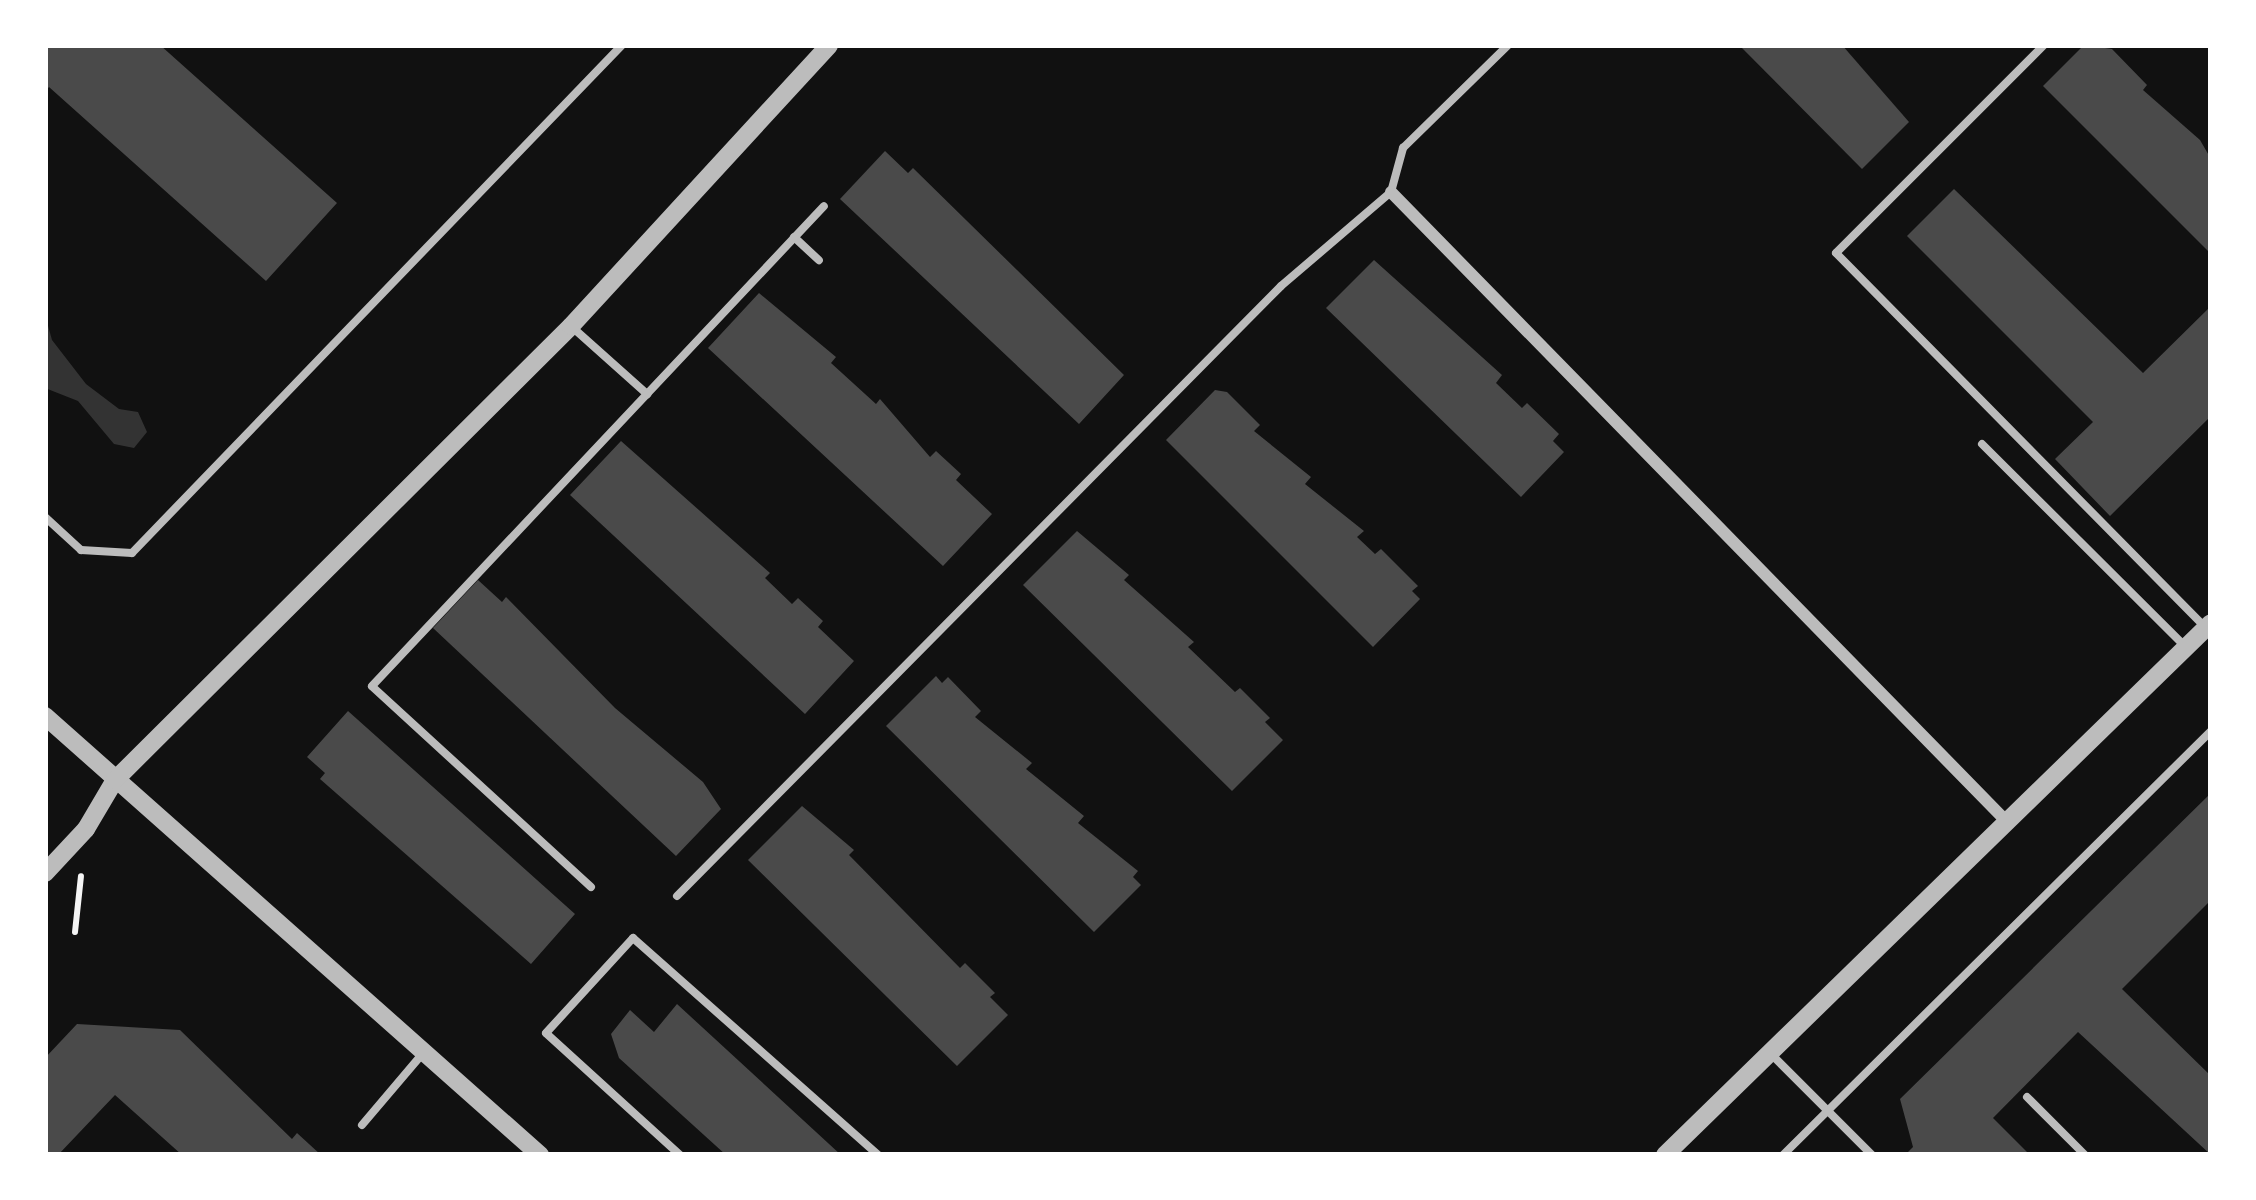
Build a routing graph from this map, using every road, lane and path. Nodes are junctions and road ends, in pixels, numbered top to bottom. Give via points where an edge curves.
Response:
1 (622, 45) edge
2 (829, 45) edge
3 (1508, 45) edge
4 (2044, 45) edge
5 (1391, 192) junction
6 (824, 206) dead end
7 (794, 237) junction
8 (819, 260) dead end
9 (571, 326) junction
10 (647, 394) junction
11 (1982, 444) dead end
12 (45, 517) edge
13 (2208, 626) edge
14 (2186, 647) junction
15 (45, 716) edge
16 (2211, 730) edge
17 (115, 780) junction
18 (2007, 822) junction
19 (86, 829) junction
20 (45, 873) edge
21 (591, 887) dead end
22 (677, 896) dead end
23 (75, 932) dead end
24 (425, 1050) junction
25 (1769, 1052) junction
26 (2027, 1097) dead end
27 (1826, 1109) junction
28 (362, 1125) dead end
29 (540, 1155) edge
30 (680, 1155) edge
31 (878, 1155) edge
32 (1665, 1155) edge
33 (1783, 1155) edge
34 (1872, 1155) edge
35 (2084, 1155) edge

1 - 12 lane via 132,553 81,550
2 - 9 street
3 - 5 lane via 1403,148
4 - 13 lane via 1836,253
5 - 18 street
5 - 22 lane via 1281,286
6 - 7 lane
7 - 8 lane
7 - 10 lane
9 - 10 lane
9 - 17 street
10 - 21 lane via 372,686
11 - 14 lane
13 - 14 street
14 - 18 street
15 - 17 street
16 - 27 lane
17 - 19 street
17 - 24 street
18 - 25 street
19 - 20 street
19 - 23 path
24 - 28 lane
24 - 29 street
25 - 27 lane
25 - 32 street
26 - 35 lane
27 - 33 lane
27 - 34 lane
30 - 31 lane via 546,1033 633,938

